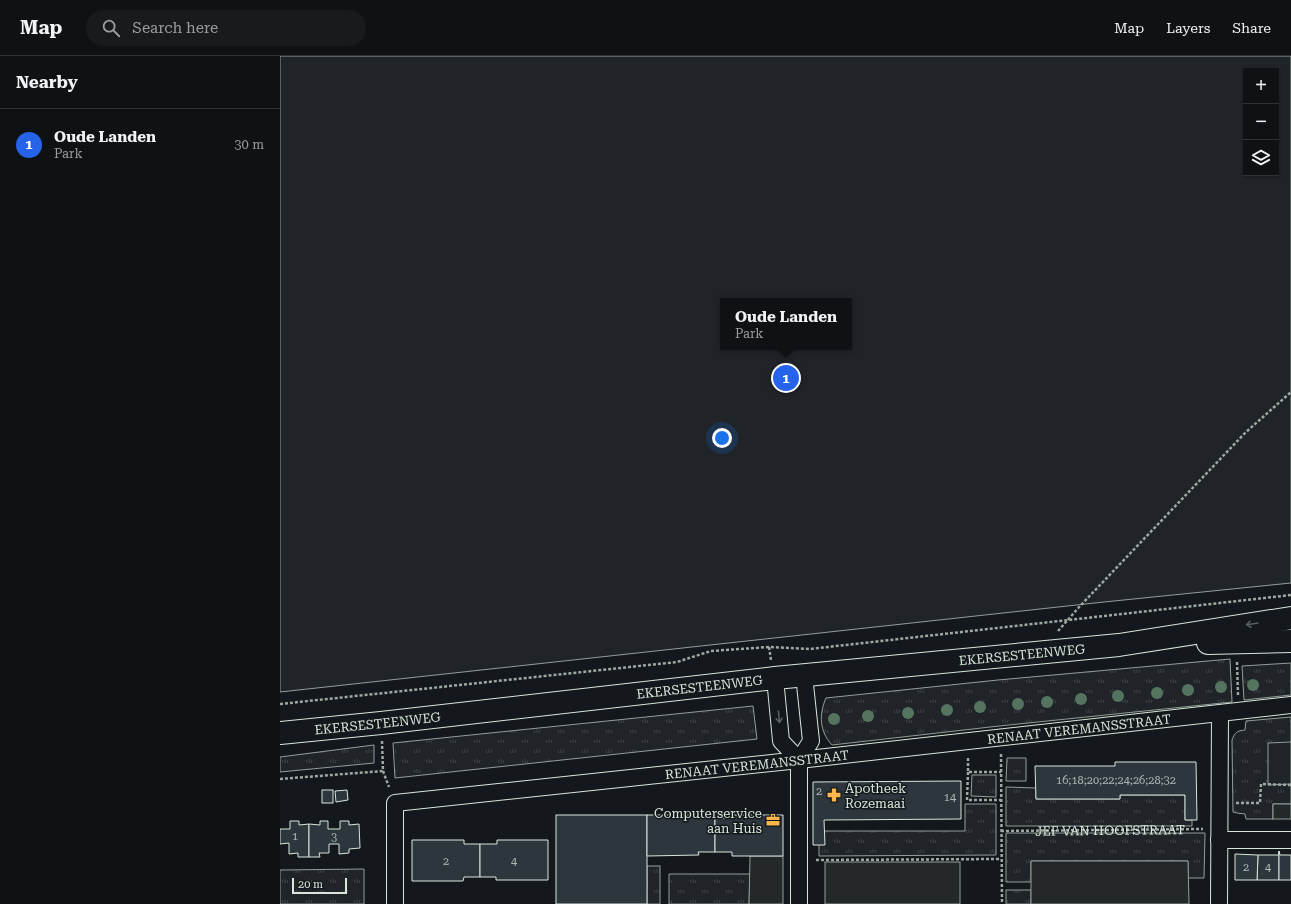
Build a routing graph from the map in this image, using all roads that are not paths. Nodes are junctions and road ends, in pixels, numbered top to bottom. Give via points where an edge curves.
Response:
1 (1291, 618) edge
2 (1291, 641) edge
3 (1119, 644) junction
4 (804, 675) junction
5 (775, 678) junction
6 (1291, 705) edge
7 (1220, 714) junction
8 (280, 733) edge
9 (799, 760) junction
10 (1220, 835) junction
11 (1291, 840) edge
12 (395, 904) edge
13 (799, 904) edge
14 (1219, 904) edge

1 -> 3 main road, EKERSESTEENWEG
2 - 3 main road, EKERSESTEENWEG
3 - 4 main road, EKERSESTEENWEG
4 - 5 main road, EKERSESTEENWEG
4 - 9 street via 810,740
5 - 8 main road, EKERSESTEENWEG
5 -> 9 street via 781,741
6 - 7 street, RENAAT VEREMANSSTRAAT
7 - 9 street, RENAAT VEREMANSSTRAAT
7 - 10 street
9 - 12 street, RENAAT VEREMANSSTRAAT via 395,803
9 - 13 street
10 - 11 street
10 - 14 street

